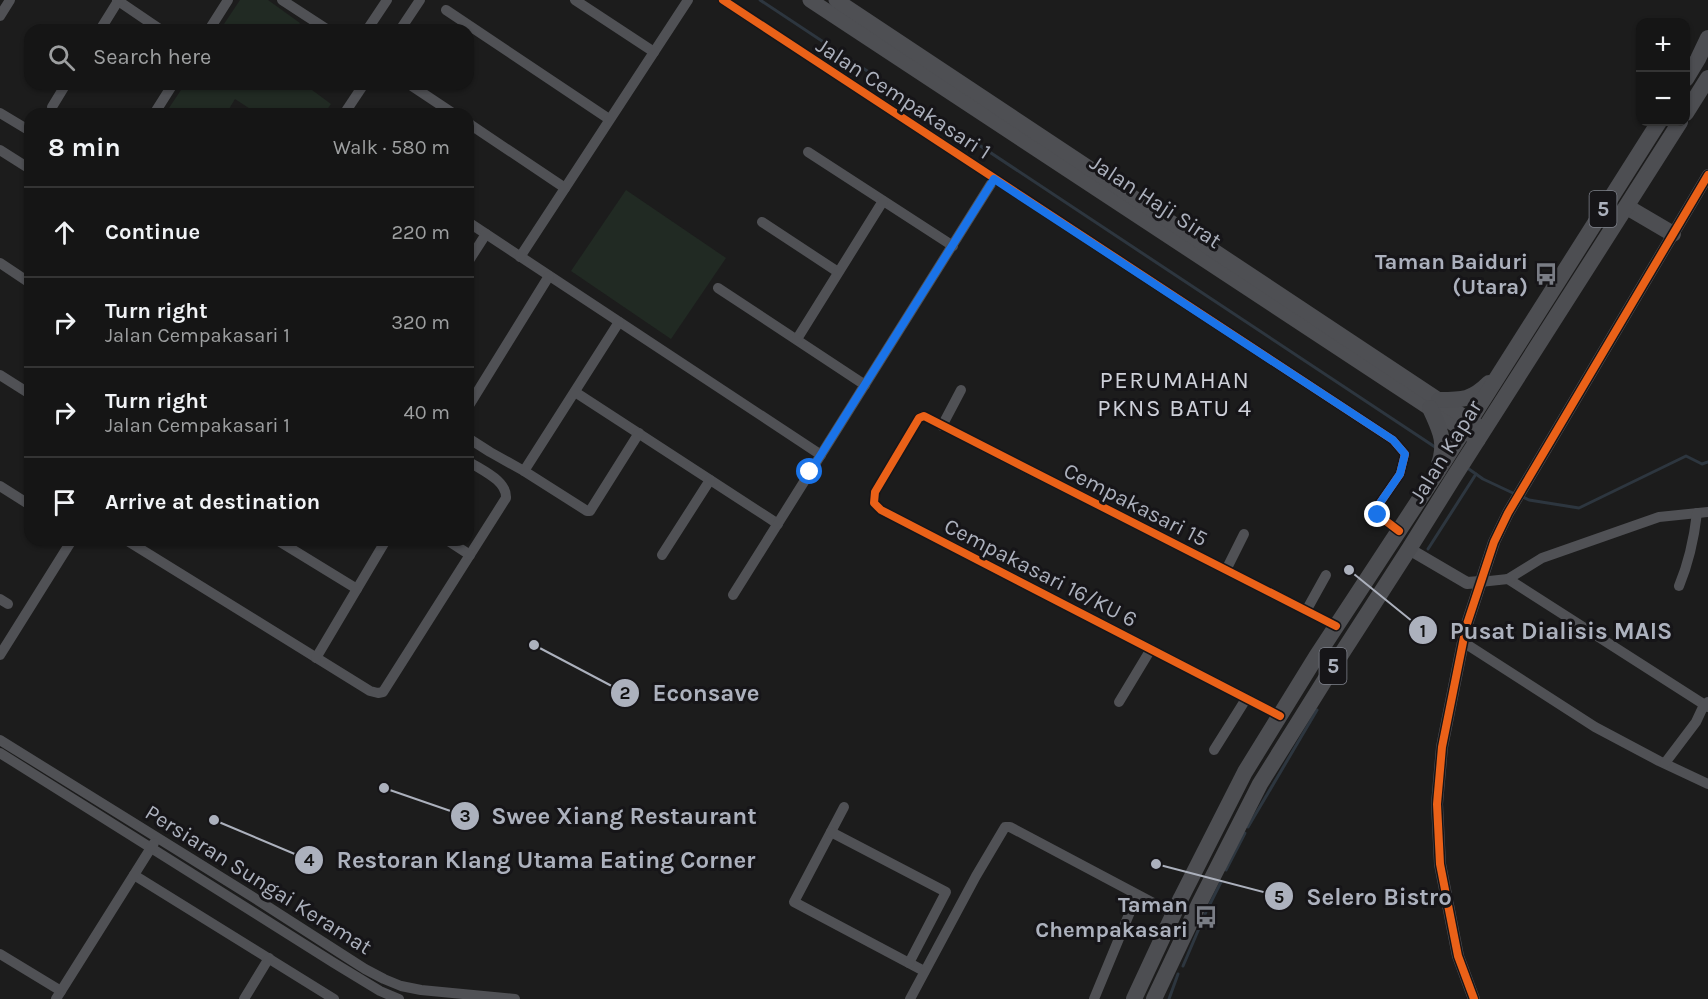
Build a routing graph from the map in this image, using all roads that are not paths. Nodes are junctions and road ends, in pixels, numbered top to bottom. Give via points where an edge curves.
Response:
1 (10, 0) edge
2 (228, 0) edge
3 (282, 0) edge
4 (387, 0) edge
5 (420, 0) edge
6 (576, 0) edge
7 (688, 0) edge
8 (723, 0) edge
9 (810, 0) edge
10 (836, 0) edge
11 (118, 1) edge
12 (446, 10) dead end
13 (0, 16) edge
14 (104, 24) edge
15 (152, 24) edge
16 (213, 24) edge
17 (319, 24) edge
18 (371, 24) edge
19 (404, 24) edge
20 (467, 24) edge
21 (474, 29) edge
22 (1708, 38) edge
23 (654, 52) junction
24 (1690, 72) edge
25 (1708, 78) edge
26 (62, 90) edge
27 (169, 90) edge
28 (360, 90) edge
29 (418, 90) edge
30 (52, 107) dead end
31 (1690, 107) edge
32 (158, 108) edge
33 (348, 108) edge
34 (445, 108) edge
35 (0, 113) edge
36 (609, 119) junction
37 (1656, 126) edge
38 (1678, 126) edge
39 (24, 127) edge
40 (474, 127) edge
41 (0, 150) edge
42 (808, 152) dead end
43 (24, 165) edge
44 (1708, 175) edge
45 (994, 179) junction
46 (565, 188) junction
47 (883, 201) junction
48 (1633, 211) junction
49 (762, 222) dead end
50 (474, 226) edge
51 (1666, 230) junction
52 (486, 234) junction
53 (952, 246) junction
54 (474, 253) edge
55 (520, 257) junction
56 (0, 263) edge
57 (838, 272) junction
58 (549, 276) junction
59 (24, 279) edge
60 (718, 288) dead end
61 (1547, 297) junction
62 (1563, 307) junction
63 (619, 322) junction
64 (797, 339) junction
65 (1500, 372) junction
66 (0, 375) edge
67 (865, 385) junction
68 (24, 390) edge
69 (961, 390) dead end
70 (575, 392) junction
71 (474, 397) edge
72 (1434, 404) junction
73 (919, 418) joint
74 (942, 426) junction
75 (639, 433) junction
76 (1458, 434) junction
77 (1477, 441) junction
78 (474, 442) edge
79 (821, 455) junction
80 (474, 464) edge
81 (524, 471) junction
82 (1441, 471) junction
83 (710, 480) junction
84 (0, 486) edge
85 (24, 501) edge
86 (1702, 512) edge
87 (778, 524) junction
88 (1399, 531) junction
89 (1244, 534) dead end
90 (68, 546) edge
91 (136, 546) edge
92 (291, 546) edge
93 (383, 546) edge
94 (456, 546) edge
95 (1409, 549) junction
96 (470, 555) junction
97 (662, 555) dead end
98 (1226, 570) junction
99 (1326, 575) dead end
100 (1508, 579) junction
101 (1480, 582) junction
102 (1679, 586) dead end
103 (357, 589) junction
104 (733, 595) dead end
105 (1306, 611) junction
106 (1336, 626) junction
107 (1463, 642) junction
108 (1151, 649) junction
109 (0, 655) edge
110 (316, 658) junction
111 (1246, 699) junction
112 (1119, 702) dead end
113 (1707, 705) edge
114 (1280, 716) junction
115 (0, 740) edge
116 (1214, 750) dead end
117 (0, 753) edge
118 (1665, 763) junction
119 (1708, 784) edge
120 (844, 807) dead end
121 (831, 832) junction
122 (157, 837) junction
123 (151, 848) junction
124 (134, 875) junction
125 (1137, 895) junction
126 (1174, 914) junction
127 (0, 954) edge
128 (268, 958) junction
129 (909, 963) junction
130 (924, 971) junction
131 (59, 995) edge
132 (243, 999) edge
133 (334, 999) edge
134 (399, 999) edge
135 (515, 999) edge
136 (910, 999) edge
137 (1094, 999) edge
138 (1134, 999) edge
139 (1154, 999) edge
140 (1474, 999) edge

1 - 13 street
2 - 16 street
3 - 17 street
4 - 18 street
5 - 19 street
6 - 23 street
7 - 23 street
8 - 45 street, Jalan Cempakasari 1
9 - 72 main road, Jalan Haji Sirat
10 - 72 main road, Jalan Haji Sirat
11 - 14 street
11 - 15 street
12 - 20 street
21 - 36 street
22 - 24 highway
23 - 36 street
25 - 31 highway
26 - 30 street
27 - 32 street
28 - 33 street
29 - 34 street
35 - 39 street
36 - 46 street
37 - 61 highway, Jalan Kapar / 5
38 - 48 highway, Jalan Kapar / 5
40 - 46 street
41 - 43 street
42 - 47 street
44 - 51 street
45 - 53 street
45 - 88 street, Jalan Cempakasari 1 via 1393,440 1405,454 1400,474 1380,503 1378,515
46 - 55 street
47 - 53 street
47 - 57 street
48 - 51 highway
48 - 62 highway, Jalan Kapar / 5
49 - 57 street
50 - 52 street
51 - 101 street via 1508,513
52 - 54 street
52 - 55 street
53 - 67 street
55 - 58 street
56 - 59 street
57 - 64 street
58 - 63 street
58 - 71 street
60 - 64 street
61 - 62 highway
61 - 65 highway, Jalan Kapar / 5
62 - 77 highway, Jalan Kapar / 5
63 - 70 street
63 - 79 street
64 - 67 street
65 - 72 highway via 1477,394
65 - 76 highway, Jalan Kapar / 5
66 - 68 street
67 - 79 street
69 - 74 street
70 - 75 street
70 - 81 street
72 - 76 highway
72 - 76 main road, Jalan Haji Sirat
73 - 74 street, Cempakasari 15 via 924,416
73 - 108 street, Cempakasari 16/KU 6 via 875,492 876,507
74 - 98 street, Cempakasari 15
75 - 81 street via 589,511
75 - 83 street
76 - 77 main road, Jalan Haji Sirat
76 - 82 highway, Jalan Kapar / 5
77 - 82 highway, Jalan Kapar / 5
78 - 81 street
79 - 87 street
80 - 96 street via 501,483 506,498
82 - 88 highway, Jalan Kapar / 5
82 - 95 highway, Jalan Kapar / 5
83 - 87 street
83 - 97 street
84 - 85 street
86 - 100 street via 1659,517 1542,558
86 - 102 street
87 - 104 street
88 - 106 highway, Jalan Kapar / 5
89 - 98 street
90 - 109 street
91 - 110 street
92 - 103 street
93 - 103 street
94 - 96 street
95 - 101 street via 1467,583
95 - 139 highway, Jalan Kapar / 5 via 1260,784
96 - 110 street via 383,692 370,691
98 - 105 street, Cempakasari 15
99 - 105 street
100 - 101 street
100 - 113 street
101 - 107 street
103 - 110 street
105 - 106 street, Cempakasari 15
106 - 114 highway, Jalan Kapar / 5
107 - 118 street via 1595,727
107 - 140 street via 1442,747 1437,804 1440,864 1458,956
108 - 111 street, Cempakasari 16/KU 6
108 - 112 street
111 - 114 street, Cempakasari 16/KU 6
111 - 116 street
113 - 118 street
114 - 126 highway, Jalan Kapar / 5 via 1232,795
115 - 122 street, Persiaran Sungai Keramat
117 - 123 street, Persiaran Sungai Keramat
118 - 119 street
120 - 121 street
121 - 129 street via 794,902
121 - 129 street via 946,892
122 - 123 street
122 - 135 street, Persiaran Sungai Keramat via 384,979 421,990
123 - 124 street
123 - 134 street, Persiaran Sungai Keramat via 334,963
124 - 128 street
124 - 131 street
125 - 126 street
125 - 130 street via 1005,827
125 - 137 street
126 - 138 highway, Jalan Kapar / 5
127 - 131 street
128 - 132 street
128 - 133 street
129 - 130 street
130 - 136 street

